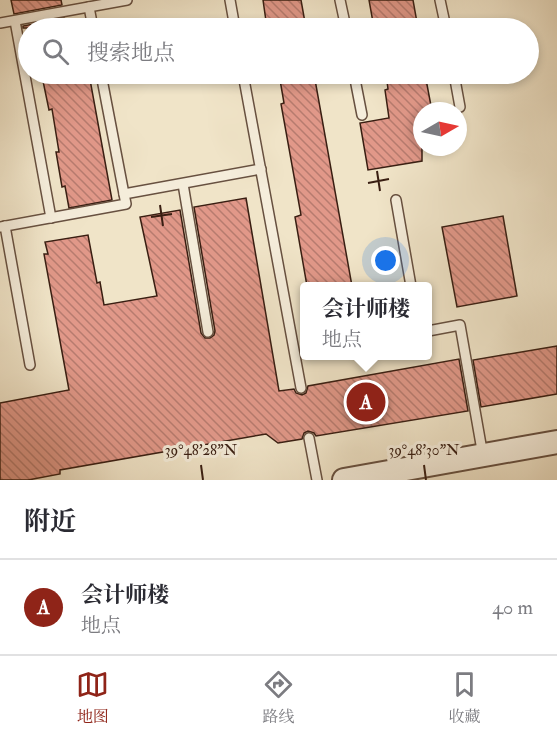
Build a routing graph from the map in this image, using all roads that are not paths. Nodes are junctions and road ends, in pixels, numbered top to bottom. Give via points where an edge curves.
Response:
1 (127, 0) edge
2 (230, 0) edge
3 (340, 0) edge
4 (440, 0) edge
5 (99, 3) edge
6 (89, 7) junction
7 (31, 18) edge
8 (91, 18) edge
9 (233, 18) edge
10 (344, 18) edge
11 (444, 18) edge
12 (18, 20) edge
13 (15, 21) junction
14 (0, 23) edge
15 (18, 37) edge
16 (27, 84) edge
17 (103, 84) edge
18 (245, 84) edge
19 (356, 84) edge
20 (456, 84) edge
21 (459, 102) edge
22 (362, 115) dead end
23 (261, 169) junction
24 (183, 184) junction
25 (124, 194) junction
26 (396, 200) dead end
27 (51, 218) junction
28 (3, 226) edge
29 (410, 282) edge
30 (432, 330) edge
31 (208, 332) dead end
32 (30, 365) dead end
33 (301, 388) dead end
34 (309, 438) dead end
35 (557, 442) edge
36 (483, 456) junction
37 (317, 480) edge
38 (344, 480) edge

1 - 5 lane
2 - 9 lane
3 - 10 lane
4 - 11 lane
5 - 6 lane
6 - 7 lane
6 - 8 lane
12 - 13 lane
13 - 14 lane
13 - 15 lane
16 - 27 lane
17 - 25 lane
18 - 23 lane
19 - 22 lane
20 - 21 lane
23 - 24 lane
23 - 33 lane
24 - 25 lane
24 - 31 lane
25 - 27 lane via 126,204
26 - 29 lane
27 - 28 lane
28 - 32 lane
30 - 36 lane via 460,325
34 - 37 lane
35 - 36 street
36 - 38 street

